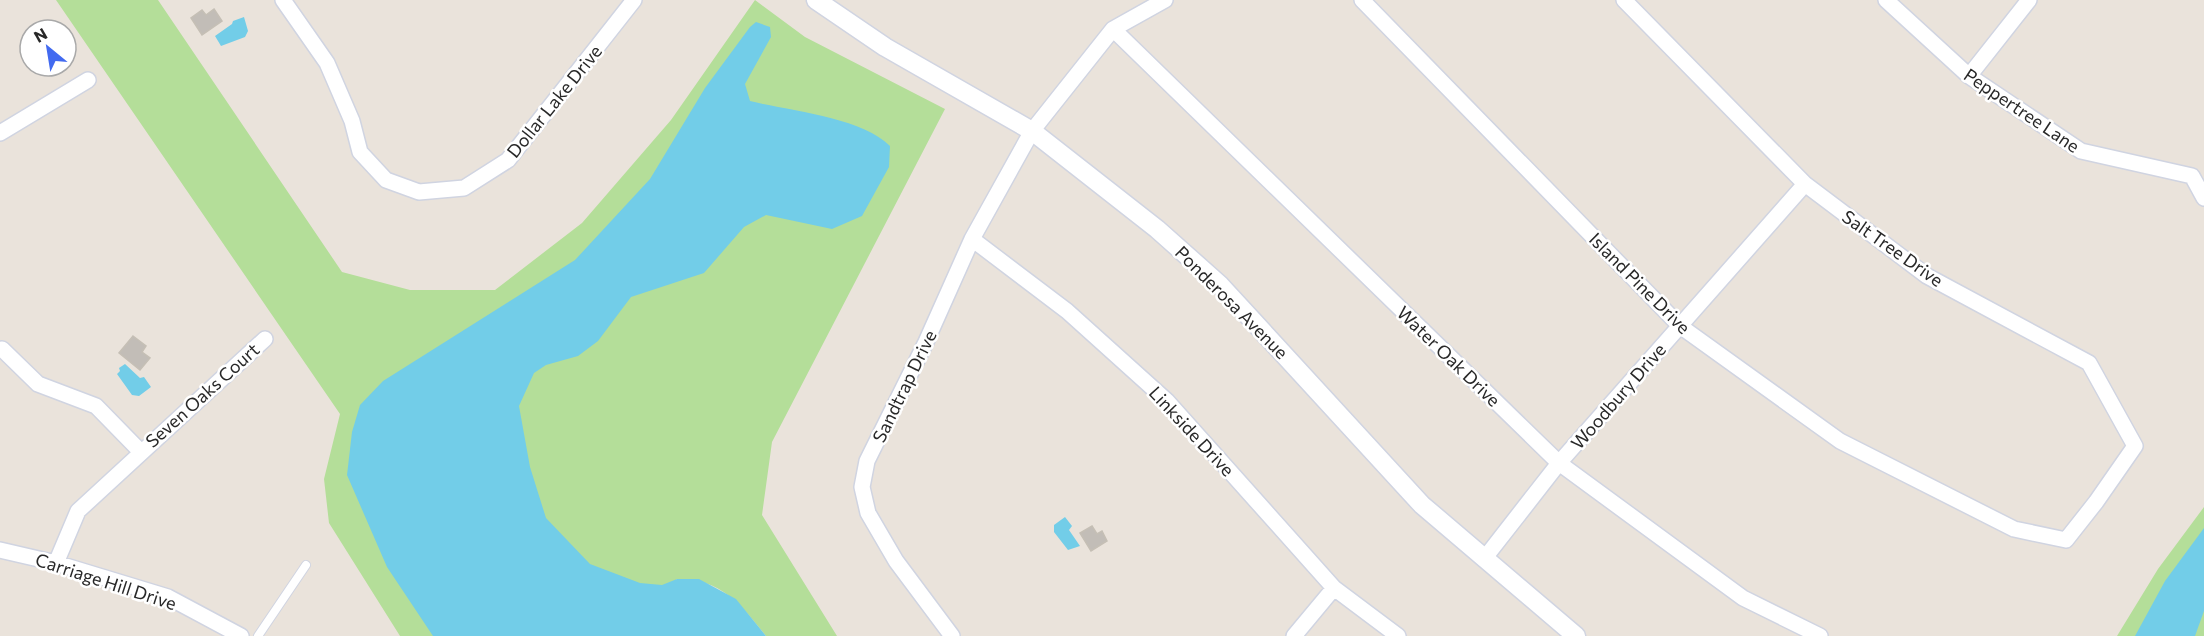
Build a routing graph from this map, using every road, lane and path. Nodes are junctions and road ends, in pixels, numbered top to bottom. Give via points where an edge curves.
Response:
1 (283, 0) edge
2 (634, 0) edge
3 (816, 0) edge
4 (1166, 0) edge
5 (1362, 0) edge
6 (1623, 0) edge
7 (1886, 0) edge
8 (2029, 0) edge
9 (1113, 29) junction
10 (1969, 76) junction
11 (88, 80) dead end
12 (1032, 131) junction
13 (0, 133) edge
14 (1805, 184) junction
15 (2204, 198) edge
16 (972, 239) junction
17 (1680, 326) junction
18 (264, 339) dead end
19 (2, 349) dead end
20 (140, 451) junction
21 (1559, 463) junction
22 (2066, 540) joint
23 (0, 549) edge
24 (1484, 559) junction
25 (56, 563) junction
26 (306, 565) dead end
27 (1334, 588) junction
28 (241, 636) edge
29 (258, 636) edge
30 (952, 636) edge
31 (1294, 636) edge
32 (1398, 636) edge
33 (1576, 636) edge
34 (1820, 636) edge

1 - 2 street, Dollar Lake Drive via 327,63 352,121 360,152 386,180 419,192 464,188 508,160
3 - 12 street, Ponderosa Avenue via 885,47
4 - 9 street
5 - 17 street, Island Pine Drive
6 - 14 street, Salt Tree Drive
7 - 10 street, Peppertree Lane
8 - 10 street
9 - 12 street, Sandtrap Drive
9 - 21 street, Water Oak Drive
10 - 15 street, Peppertree Lane via 2081,151 2192,176
11 - 13 street
12 - 16 street, Sandtrap Drive
12 - 24 street, Ponderosa Avenue via 1157,229 1220,285 1422,505
14 - 17 street, Woodbury Drive
14 - 22 street, Salt Tree Drive via 1928,276 2089,363 2135,446
16 - 27 street, Linkside Drive via 1067,311 1167,400
16 - 30 street, Sandtrap Drive via 867,461 862,487 868,513 896,561
17 - 21 street, Woodbury Drive
17 - 22 street, Island Pine Drive via 1840,441 2014,529
18 - 20 street, Seven Oaks Court
19 - 20 street, Seven Oaks Court via 38,384 96,406
20 - 25 street, Seven Oaks Court via 78,511
21 - 24 street, Woodbury Drive
21 - 34 street, Water Oak Drive via 1743,598
23 - 25 street, Carriage Hill Drive
24 - 33 street, Ponderosa Avenue
25 - 28 street, Carriage Hill Drive via 168,597
26 - 29 lane
27 - 31 street
27 - 32 street, Linkside Drive

